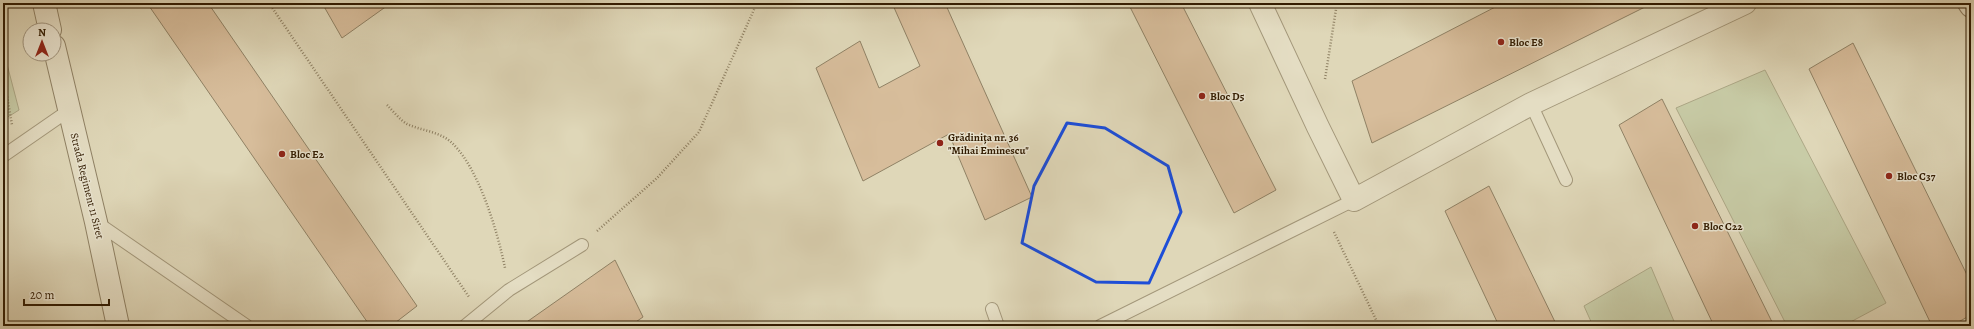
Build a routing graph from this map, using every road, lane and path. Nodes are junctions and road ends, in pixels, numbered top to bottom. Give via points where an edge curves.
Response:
1 (44, 3) edge
2 (269, 3) edge
3 (757, 3) edge
4 (1260, 3) edge
5 (1336, 3) edge
6 (1746, 3) edge
7 (1969, 3) edge
8 (1971, 6) edge
9 (48, 22) edge
10 (57, 62) edge
11 (3, 73) edge
12 (1325, 81) dead end
13 (1531, 104) junction
14 (387, 105) dead end
15 (68, 111) junction
16 (16, 147) junction
17 (3, 156) edge
18 (1566, 180) dead end
19 (1354, 200) junction
20 (1326, 213) junction
21 (96, 222) junction
22 (582, 245) joint
23 (509, 290) junction
24 (992, 309) dead end
25 (480, 314) junction
26 (118, 326) edge
27 (246, 326) edge
28 (465, 326) edge
29 (998, 326) edge
30 (1100, 326) edge
31 (1379, 326) edge

1 - 9 street
2 - 25 path
3 - 22 path via 699,132 657,178
4 - 19 street
5 - 12 path
6 - 13 street
7 - 8 street
10 - 15 street, Strada Regiment 11 Siret
11 - 16 path
13 - 18 lane
13 - 19 street
14 - 23 path via 406,123 447,139 462,156 482,192 500,241
15 - 16 lane
15 - 21 street, Strada Regiment 11 Siret
16 - 17 lane
19 - 20 lane
20 - 30 lane
20 - 31 path
21 - 26 street, Strada Regiment 11 Siret
21 - 27 lane
22 - 23 lane
23 - 25 lane
24 - 29 lane
25 - 28 lane

